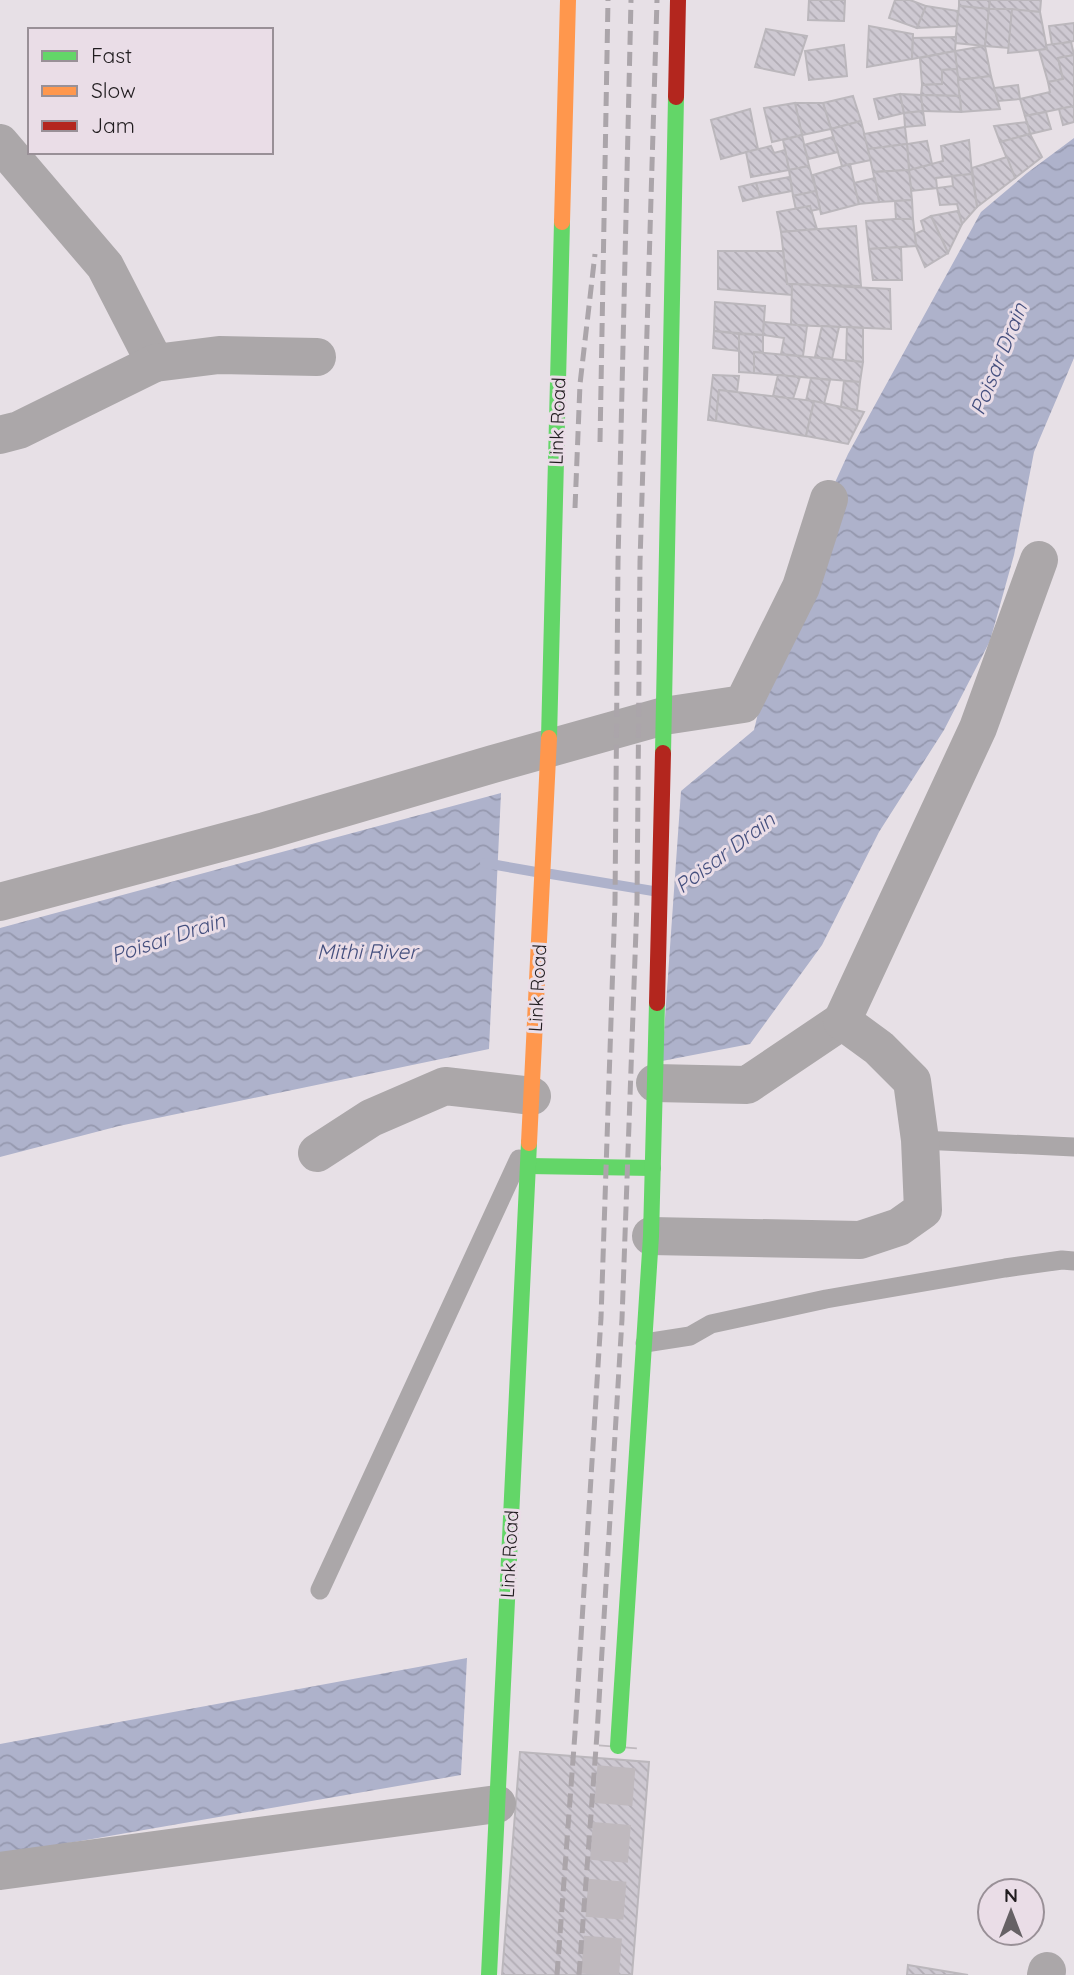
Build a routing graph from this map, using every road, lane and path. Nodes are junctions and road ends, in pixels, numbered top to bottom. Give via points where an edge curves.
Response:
1 (568, 0) edge
2 (678, 0) edge
3 (0, 143) edge
4 (317, 357) dead end
5 (155, 363) junction
6 (0, 435) edge
7 (830, 499) dead end
8 (1039, 560) dead end
9 (664, 716) junction
10 (548, 756) junction
11 (0, 902) edge
12 (842, 1021) junction
13 (655, 1071) junction
14 (533, 1079) junction
15 (530, 1136) junction
16 (920, 1140) junction
17 (1074, 1147) edge
18 (317, 1153) dead end
19 (528, 1166) junction
20 (653, 1168) junction
21 (651, 1236) junction
22 (1074, 1261) edge
23 (645, 1343) junction
24 (320, 1590) dead end
25 (618, 1746) tunnel mouth
26 (497, 1804) junction
27 (0, 1871) edge
28 (489, 1975) edge

1 - 10 main road, Link Road
2 - 9 main road
3 - 5 street via 105,266
4 - 5 street via 219,355
5 - 6 street
7 - 9 street via 801,587 743,704
8 - 12 street via 978,728
9 - 10 street
9 - 13 main road
10 - 11 street via 480,768
10 - 14 main road, Link Road
12 - 13 street via 747,1085
12 - 16 street via 879,1048 912,1081
13 - 20 main road
14 - 15 main road, Link Road
14 - 18 street via 444,1086 371,1118
15 - 19 main road, Link Road
15 - 24 lane
16 - 17 lane
16 - 21 street via 923,1210 899,1227 860,1240
19 - 20 main road
19 - 26 main road, Link Road
20 - 21 main road
21 - 23 main road
22 - 23 lane via 1005,1268 826,1299 711,1324 690,1336
23 - 25 main road
26 - 27 street
26 - 28 main road, Link Road

